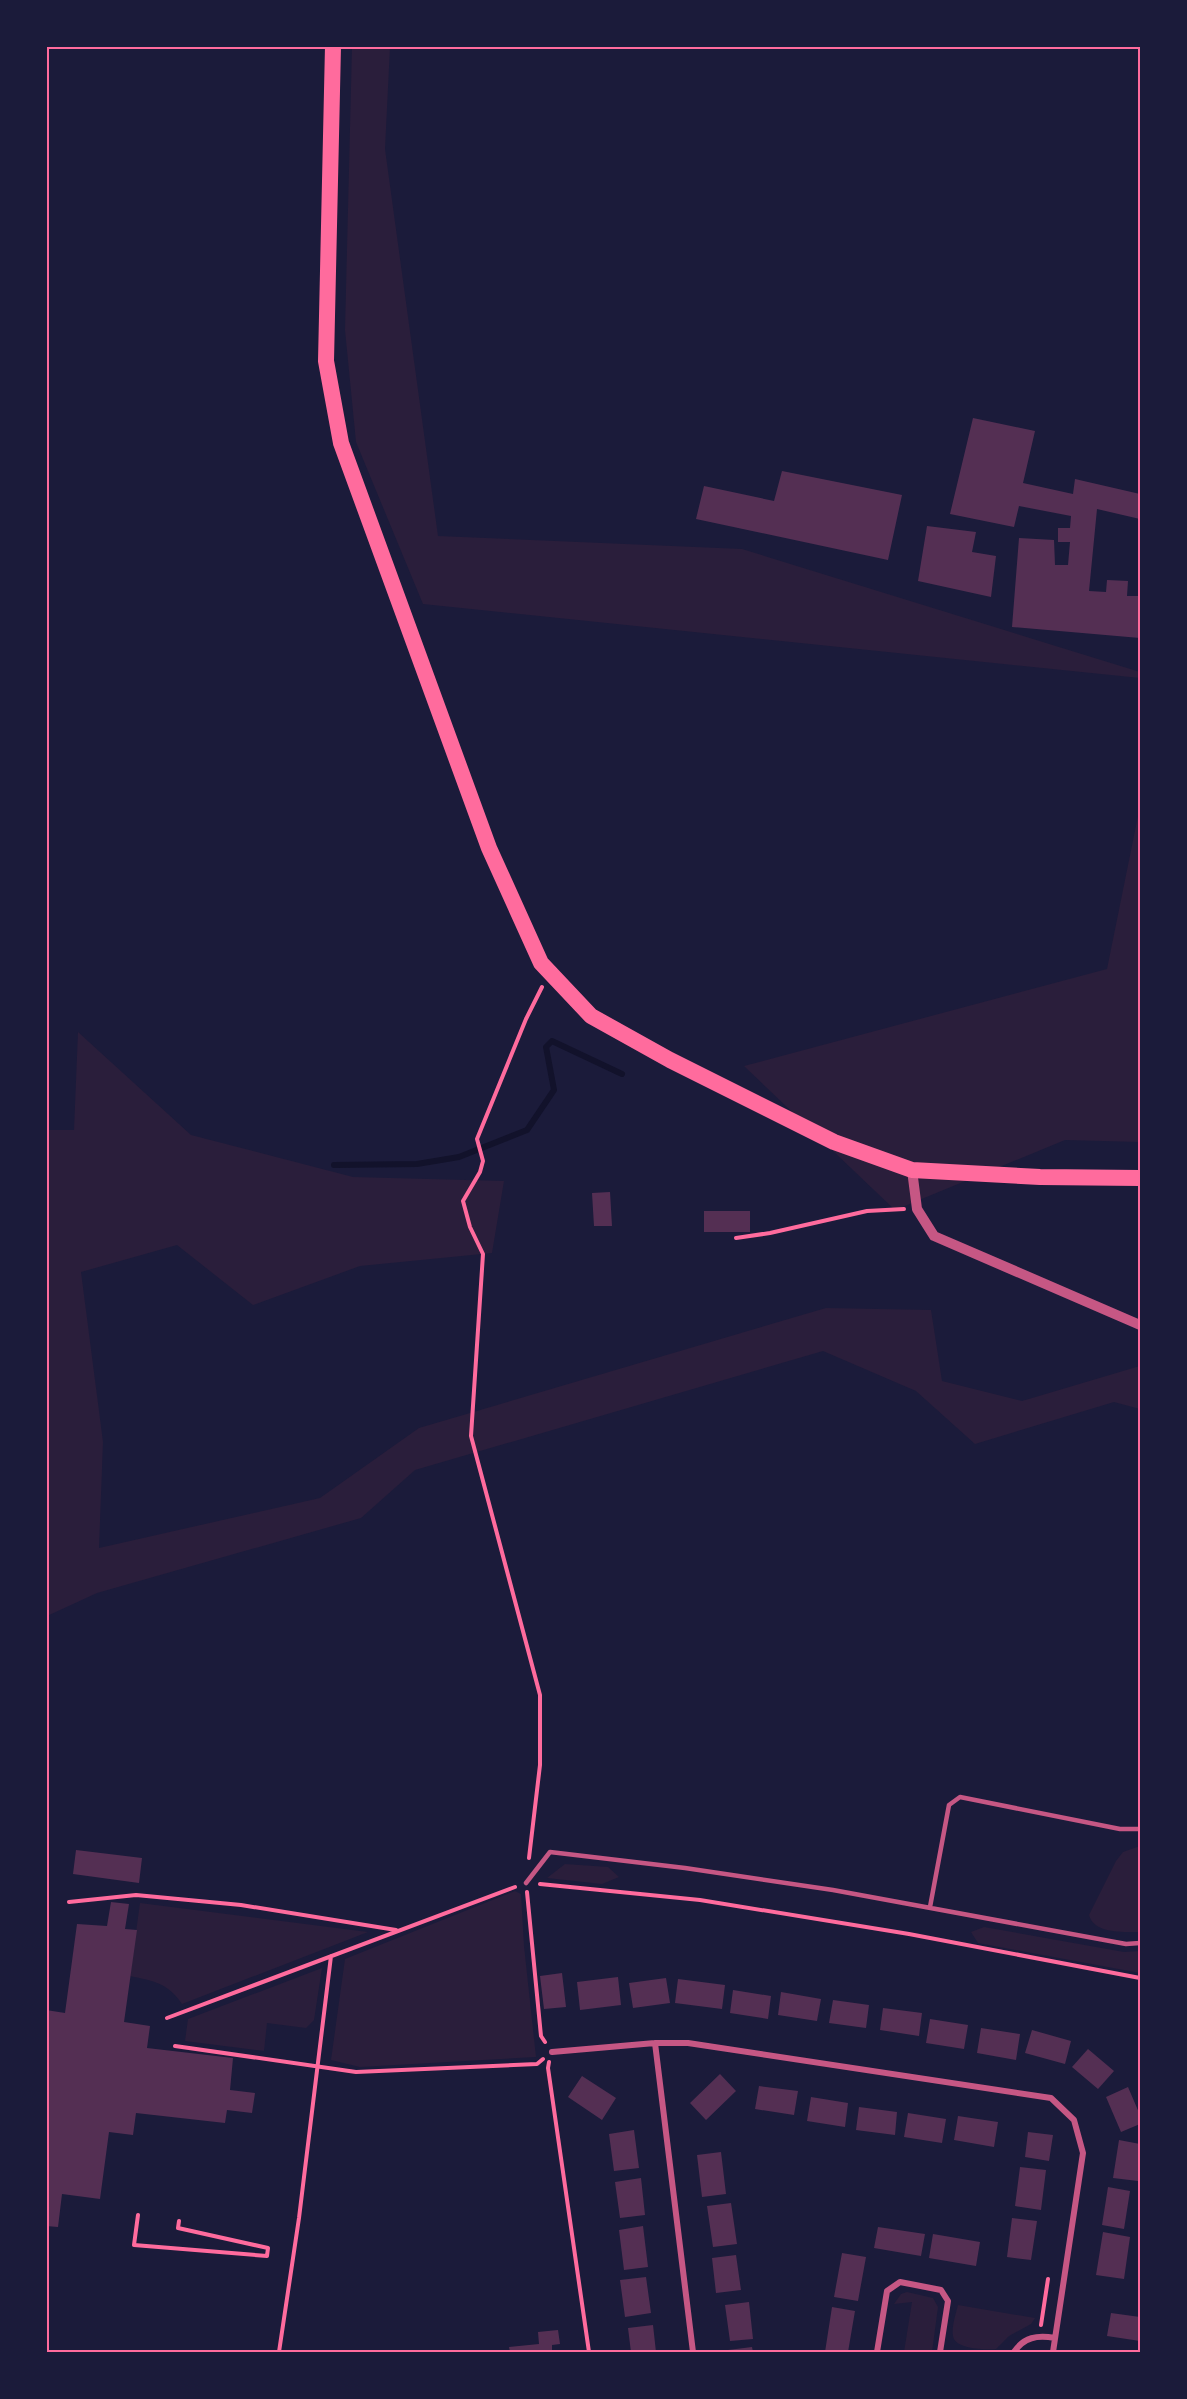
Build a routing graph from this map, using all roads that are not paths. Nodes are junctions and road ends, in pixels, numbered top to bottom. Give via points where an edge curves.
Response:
1 (333, 46) edge
2 (912, 1170) junction
3 (1140, 1178) edge
4 (1140, 1324) edge
5 (1140, 1829) edge
6 (526, 1883) road end
7 (930, 1907) junction
8 (1140, 1943) edge
9 (655, 2043) junction
10 (552, 2052) road end
11 (1055, 2338) junction
12 (693, 2352) edge
13 (878, 2352) edge
14 (940, 2352) edge
15 (1014, 2352) edge
16 (1053, 2352) edge

1 - 2 highway via 326,361 342,442 489,848 541,963 591,1016 834,1142
2 - 3 highway
2 - 4 street via 917,1209 934,1236
5 - 7 lane via 1120,1829 960,1797 949,1805
6 - 7 lane via 550,1852 696,1869
7 - 8 lane via 1126,1944
9 - 10 street
9 - 11 street via 688,2043 1051,2098 1074,2120 1083,2153
9 - 12 street
11 - 15 street via 1039,2336 1026,2340
11 - 16 street
13 - 14 street via 887,2290 900,2282 941,2290 948,2301

